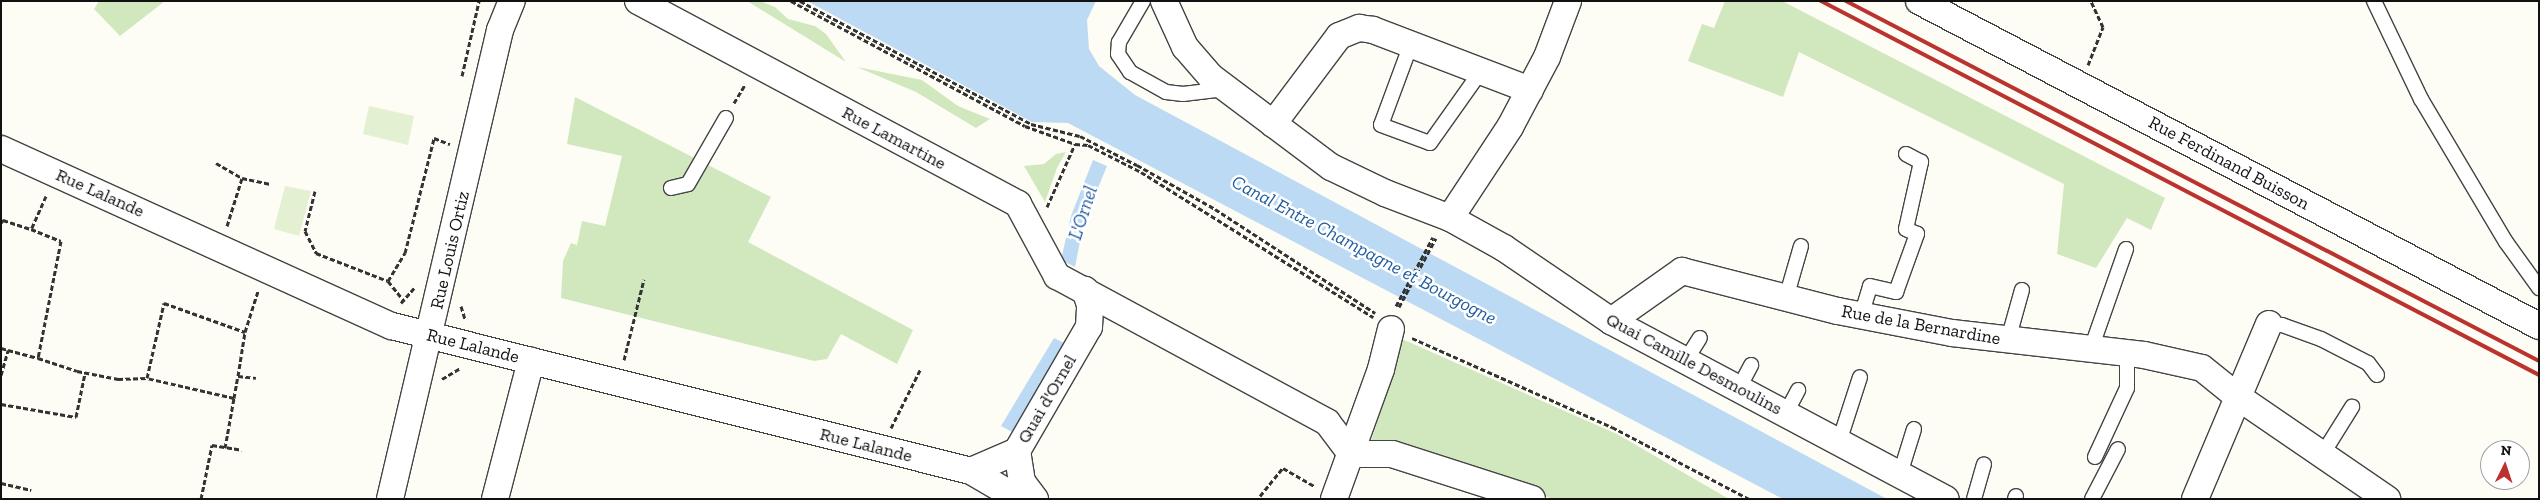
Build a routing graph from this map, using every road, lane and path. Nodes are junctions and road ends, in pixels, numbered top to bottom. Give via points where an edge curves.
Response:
1 (512, 1) edge
2 (638, 1) edge
3 (790, 1) edge
4 (800, 1) edge
5 (1143, 1) edge
6 (1164, 1) edge
7 (1568, 1) edge
8 (1919, 1) edge
9 (2091, 1) edge
10 (2374, 1) edge
11 (1411, 44) junction
12 (758, 65) junction
13 (1481, 71) junction
14 (2080, 84) junction
15 (1225, 89) junction
16 (1530, 90) junction
17 (726, 118) joint
18 (1273, 124) junction
19 (1075, 144) junction
20 (1, 149) edge
21 (473, 152) junction
22 (1906, 154) dead end
23 (216, 163) dead end
24 (58, 174) junction
25 (242, 178) junction
26 (270, 184) dead end
27 (671, 188) dead end
28 (315, 191) dead end
29 (1450, 218) junction
30 (1, 223) edge
31 (31, 229) junction
32 (1035, 235) junction
33 (1434, 239) dead end
34 (1801, 246) dead end
35 (220, 248) junction
36 (2126, 249) dead end
37 (265, 269) junction
38 (644, 279) dead end
39 (388, 281) junction
40 (2539, 288) edge
41 (1085, 290) junction
42 (2022, 290) dead end
43 (1786, 298) junction
44 (404, 301) dead end
45 (1861, 316) junction
46 (1389, 318) junction
47 (1612, 321) junction
48 (2269, 324) joint
49 (2539, 326) edge
50 (245, 332) junction
51 (430, 335) junction
52 (1700, 338) dead end
53 (2008, 340) junction
54 (1, 348) edge
55 (2091, 349) junction
56 (8, 350) junction
57 (2127, 353) junction
58 (38, 358) junction
59 (1686, 360) junction
60 (531, 361) junction
61 (1751, 364) dead end
62 (921, 368) dead end
63 (85, 373) junction
64 (1, 375) edge
65 (2377, 375) dead end
66 (238, 376) junction
67 (1860, 377) dead end
68 (147, 378) junction
69 (256, 378) dead end
70 (619, 383) junction
71 (1739, 388) junction
72 (1798, 390) dead end
73 (2238, 397) junction
74 (234, 398) junction
75 (1, 404) edge
76 (2352, 407) dead end
77 (1786, 414) junction
78 (1914, 429) dead end
79 (1839, 442) junction
80 (225, 448) junction
81 (880, 448) junction
82 (2118, 449) dead end
83 (242, 450) dead end
84 (1017, 451) junction
85 (1351, 454) junction
86 (2322, 455) junction
87 (2095, 456) dead end
88 (1984, 464) dead end
89 (971, 471) junction
90 (1900, 474) junction
91 (1, 483) edge
92 (31, 490) dead end
93 (1026, 493) edge
94 (1260, 496) dead end
95 (1334, 498) edge
96 (201, 499) edge
97 (390, 499) edge
98 (495, 499) edge
99 (1532, 499) edge
100 (1749, 499) edge
101 (1946, 499) edge
102 (1974, 499) edge
103 (2092, 499) edge
104 (2195, 499) edge
105 (2387, 499) edge

1 - 21 street, Rue Louis Ortiz via 500,30
2 - 12 street, Rue Lamartine
3 - 19 path via 1025,126
4 - 46 path via 1031,124 1080,136 1137,165 1215,209
5 - 15 lane via 1119,42 1118,54 1130,72 1166,92 1183,94
6 - 15 street, Quai Camille Desmoulins via 1186,46
7 - 16 street
8 - 14 street, Rue Ferdinand Buisson
9 - 14 path via 2103,27
10 - 40 lane via 2421,99 2506,242
11 - 13 street
11 - 13 lane via 1381,125 1430,143
11 - 18 street via 1359,28 1339,36
12 - 17 path
12 - 32 street, Rue Lamartine via 1018,204
13 - 16 street
14 - 49 street, Rue Ferdinand Buisson
15 - 18 street, Quai Camille Desmoulins
16 - 29 street via 1510,127
17 - 27 lane via 688,184
18 - 29 street, Quai Camille Desmoulins via 1331,167 1384,193
19 - 32 path
19 - 46 path via 1088,145 1141,172
20 - 24 street, Rue Lalande
21 - 39 path via 434,138 406,253
21 - 51 street, Rue Louis Ortiz
22 - 45 lane via 1921,162 1906,229 1917,234 1896,292 1870,286
23 - 25 path
24 - 31 path
24 - 35 street, Rue Lalande
25 - 26 path
25 - 35 path
28 - 39 path via 305,231 316,253
29 - 47 street, Quai Camille Desmoulins via 1504,248
30 - 31 path via 2,220
31 - 58 path via 61,241
32 - 41 street, Rue Lamartine via 1057,276
33 - 46 path
34 - 43 lane
35 - 37 street, Rue Lalande
36 - 55 lane
37 - 50 path
37 - 51 street, Rue Lalande via 392,326
38 - 70 path
39 - 44 path
41 - 84 street, Quai d'Ornel via 1090,305 1088,327
41 - 85 street, Rue Lamartine via 1327,422
42 - 53 lane
43 - 45 street, Rue de la Bernardine
43 - 47 street, Rue de la Bernardine via 1682,271
45 - 53 street, Rue de la Bernardine
46 - 85 street
46 - 100 path via 1612,427
47 - 59 street, Quai Camille Desmoulins
48 - 65 lane via 2282,325 2321,339 2368,363
48 - 73 street
50 - 66 path
50 - 68 path via 164,303
51 - 60 street, Rue Lalande
51 - 97 street, Rue Louis Ortiz
52 - 59 lane
53 - 55 street, Rue de la Bernardine
54 - 56 path
55 - 57 street, Rue de la Bernardine
56 - 58 path
56 - 64 path
57 - 73 street, Rue de la Bernardine via 2202,368
57 - 87 lane via 2127,388
58 - 63 path
59 - 71 street, Quai Camille Desmoulins
60 - 70 street, Rue Lalande
60 - 98 street
61 - 71 lane
62 - 81 path
63 - 68 path via 118,379
63 - 75 path via 76,417
66 - 69 path
66 - 74 path
67 - 79 lane
68 - 74 path
70 - 81 street, Rue Lalande
71 - 77 street, Quai Camille Desmoulins
72 - 77 lane
73 - 86 street, Rue de la Bernardine
73 - 104 street
74 - 80 path
76 - 86 lane
77 - 79 street, Quai Camille Desmoulins
78 - 90 lane
79 - 90 street, Quai Camille Desmoulins
80 - 83 path
80 - 96 path via 212,445
81 - 89 street, Rue Lalande
82 - 103 lane
84 - 89 street
84 - 93 street, Quai d'Ornel
85 - 95 street
85 - 99 street via 1392,454
86 - 105 street, Rue de la Bernardine
88 - 102 lane
89 - 93 street, Rue Lalande
90 - 101 street, Quai Camille Desmoulins
91 - 92 path
94 - 95 path via 1284,468

